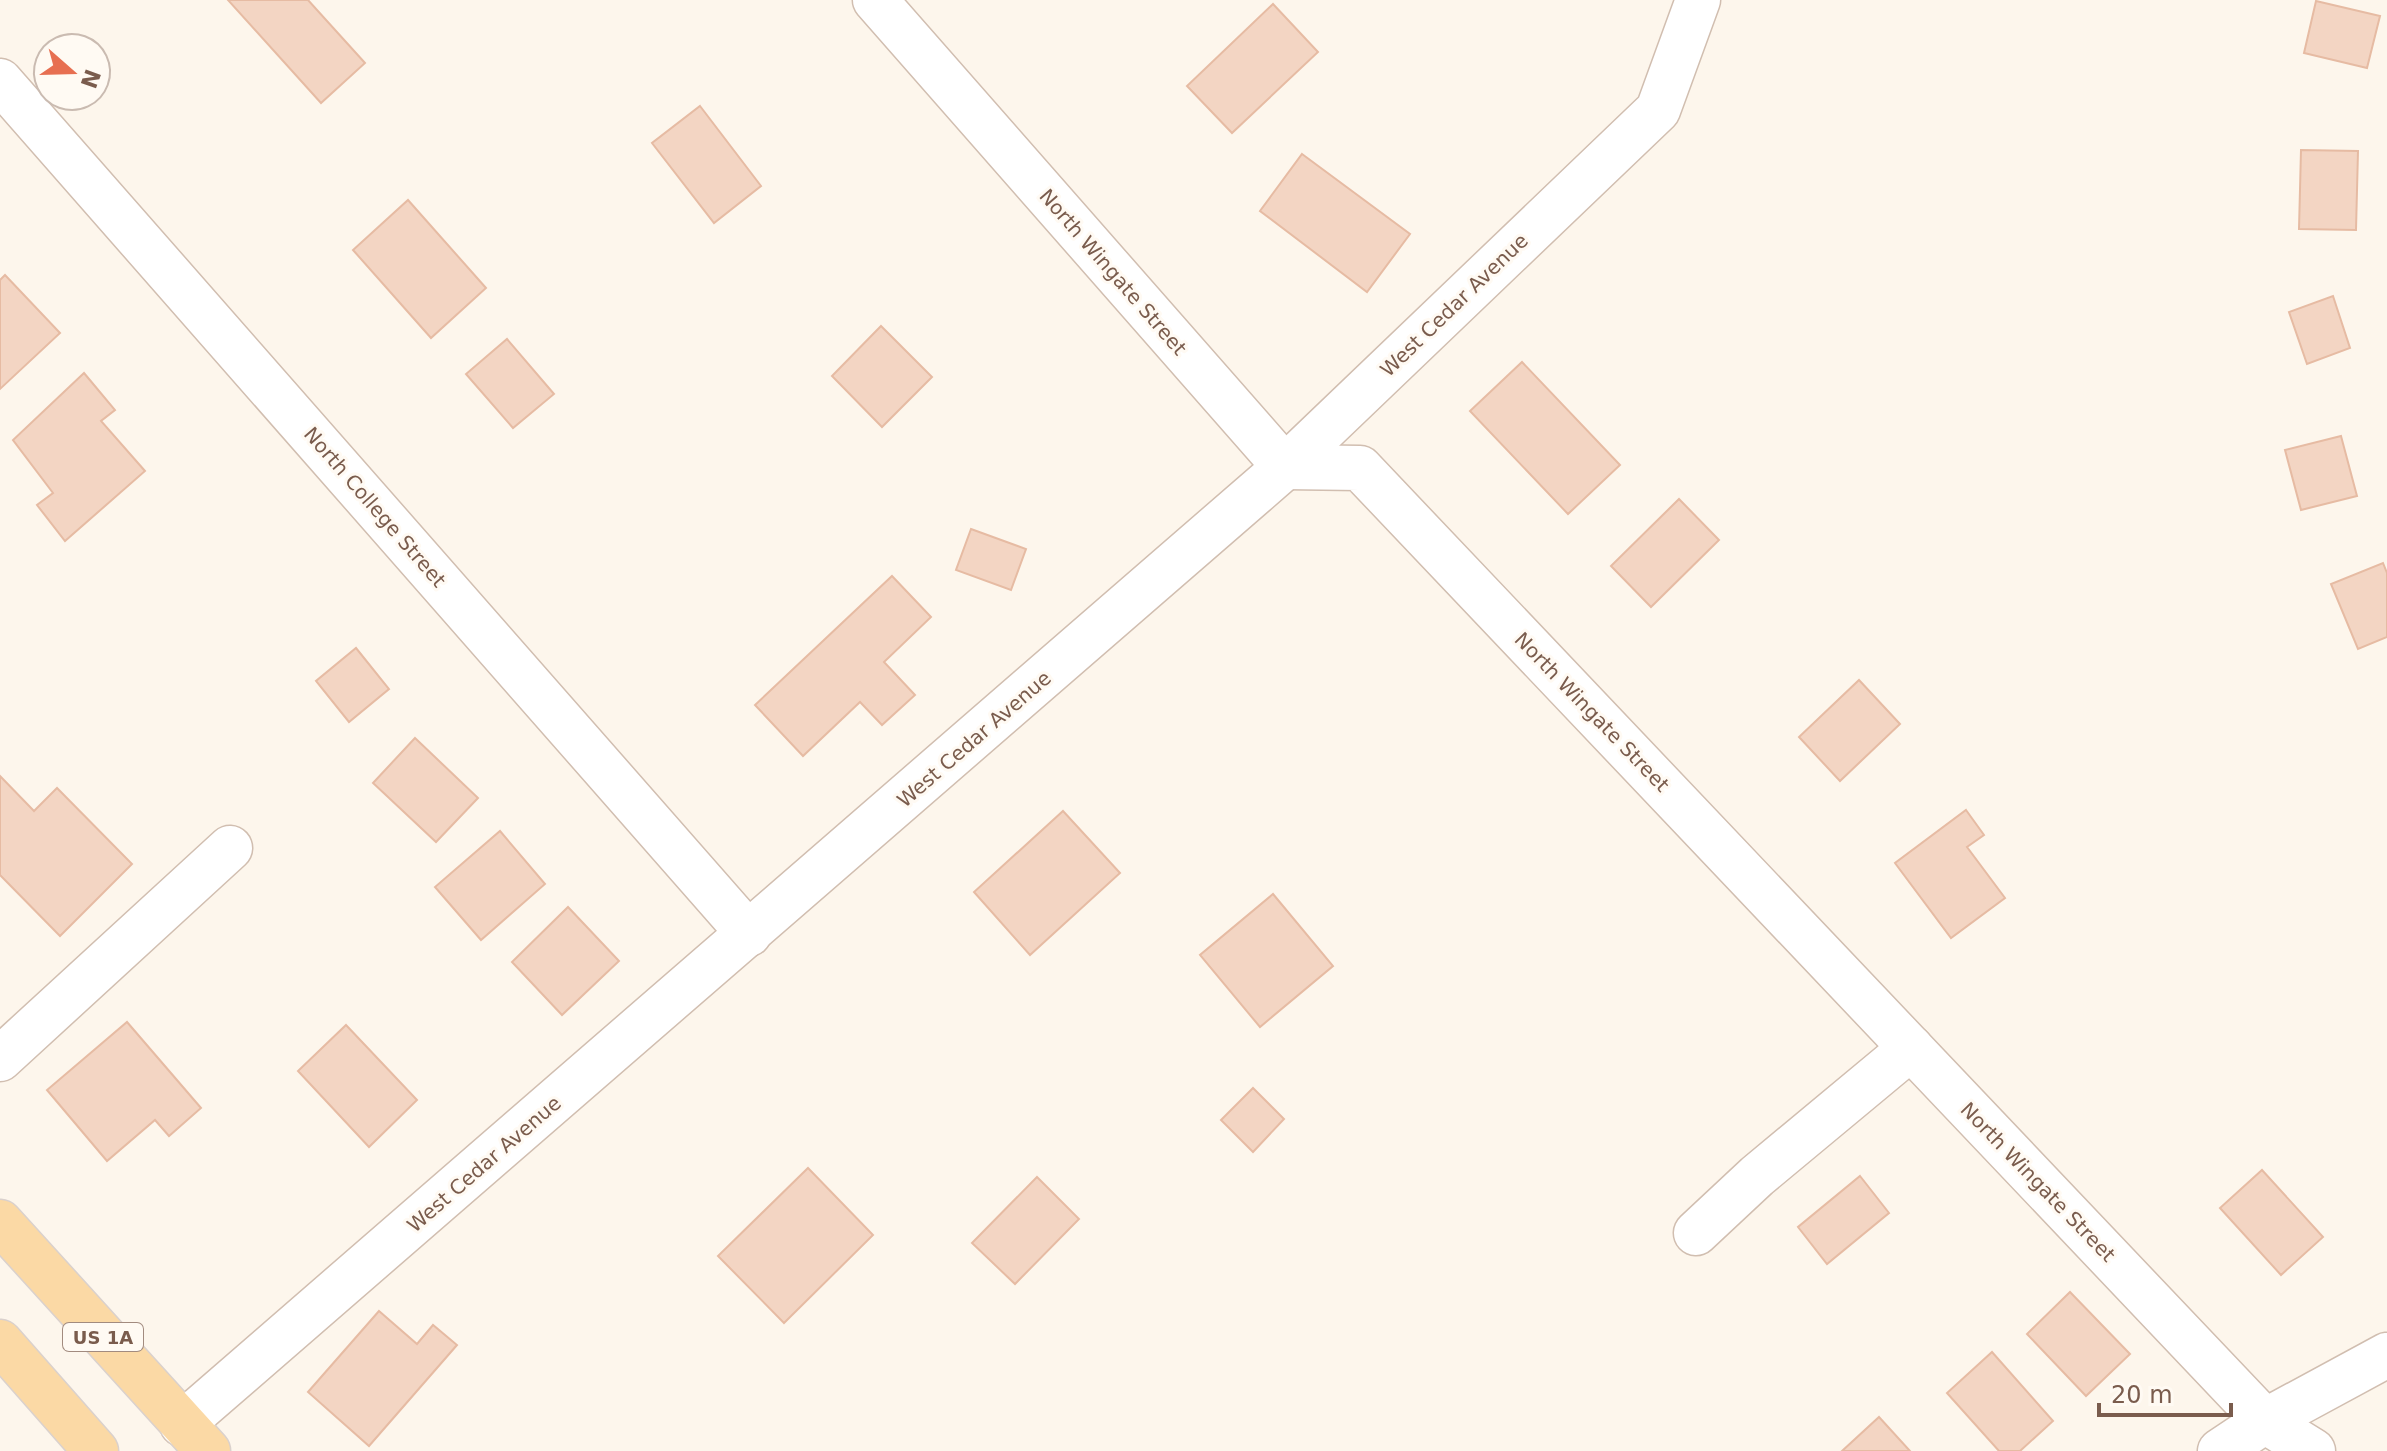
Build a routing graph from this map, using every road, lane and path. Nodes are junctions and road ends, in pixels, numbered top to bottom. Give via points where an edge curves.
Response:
1 (875, 0) edge
2 (1698, 0) edge
3 (0, 81) edge
4 (1285, 467) junction
5 (230, 848) dead end
6 (749, 934) junction
7 (1911, 1048) junction
8 (0, 1059) edge
9 (0, 1222) edge
10 (1696, 1233) dead end
11 (0, 1342) edge
12 (2387, 1355) edge
13 (2265, 1421) junction
14 (195, 1438) edge
15 (96, 1451) edge
16 (2220, 1451) edge
17 (2313, 1451) edge

1 - 4 street, North Wingate Street
2 - 4 street, West Cedar Avenue via 1658,110
3 - 6 street, North College Street
4 - 6 street, West Cedar Avenue
4 - 7 street, North Wingate Street via 1360,468
5 - 8 street
6 - 14 street, West Cedar Avenue
7 - 10 street
7 - 13 street, North Wingate Street
9 - 14 main road, US 1A
11 - 15 main road
12 - 13 street
13 - 16 street
13 - 17 street, North Wingate Street

